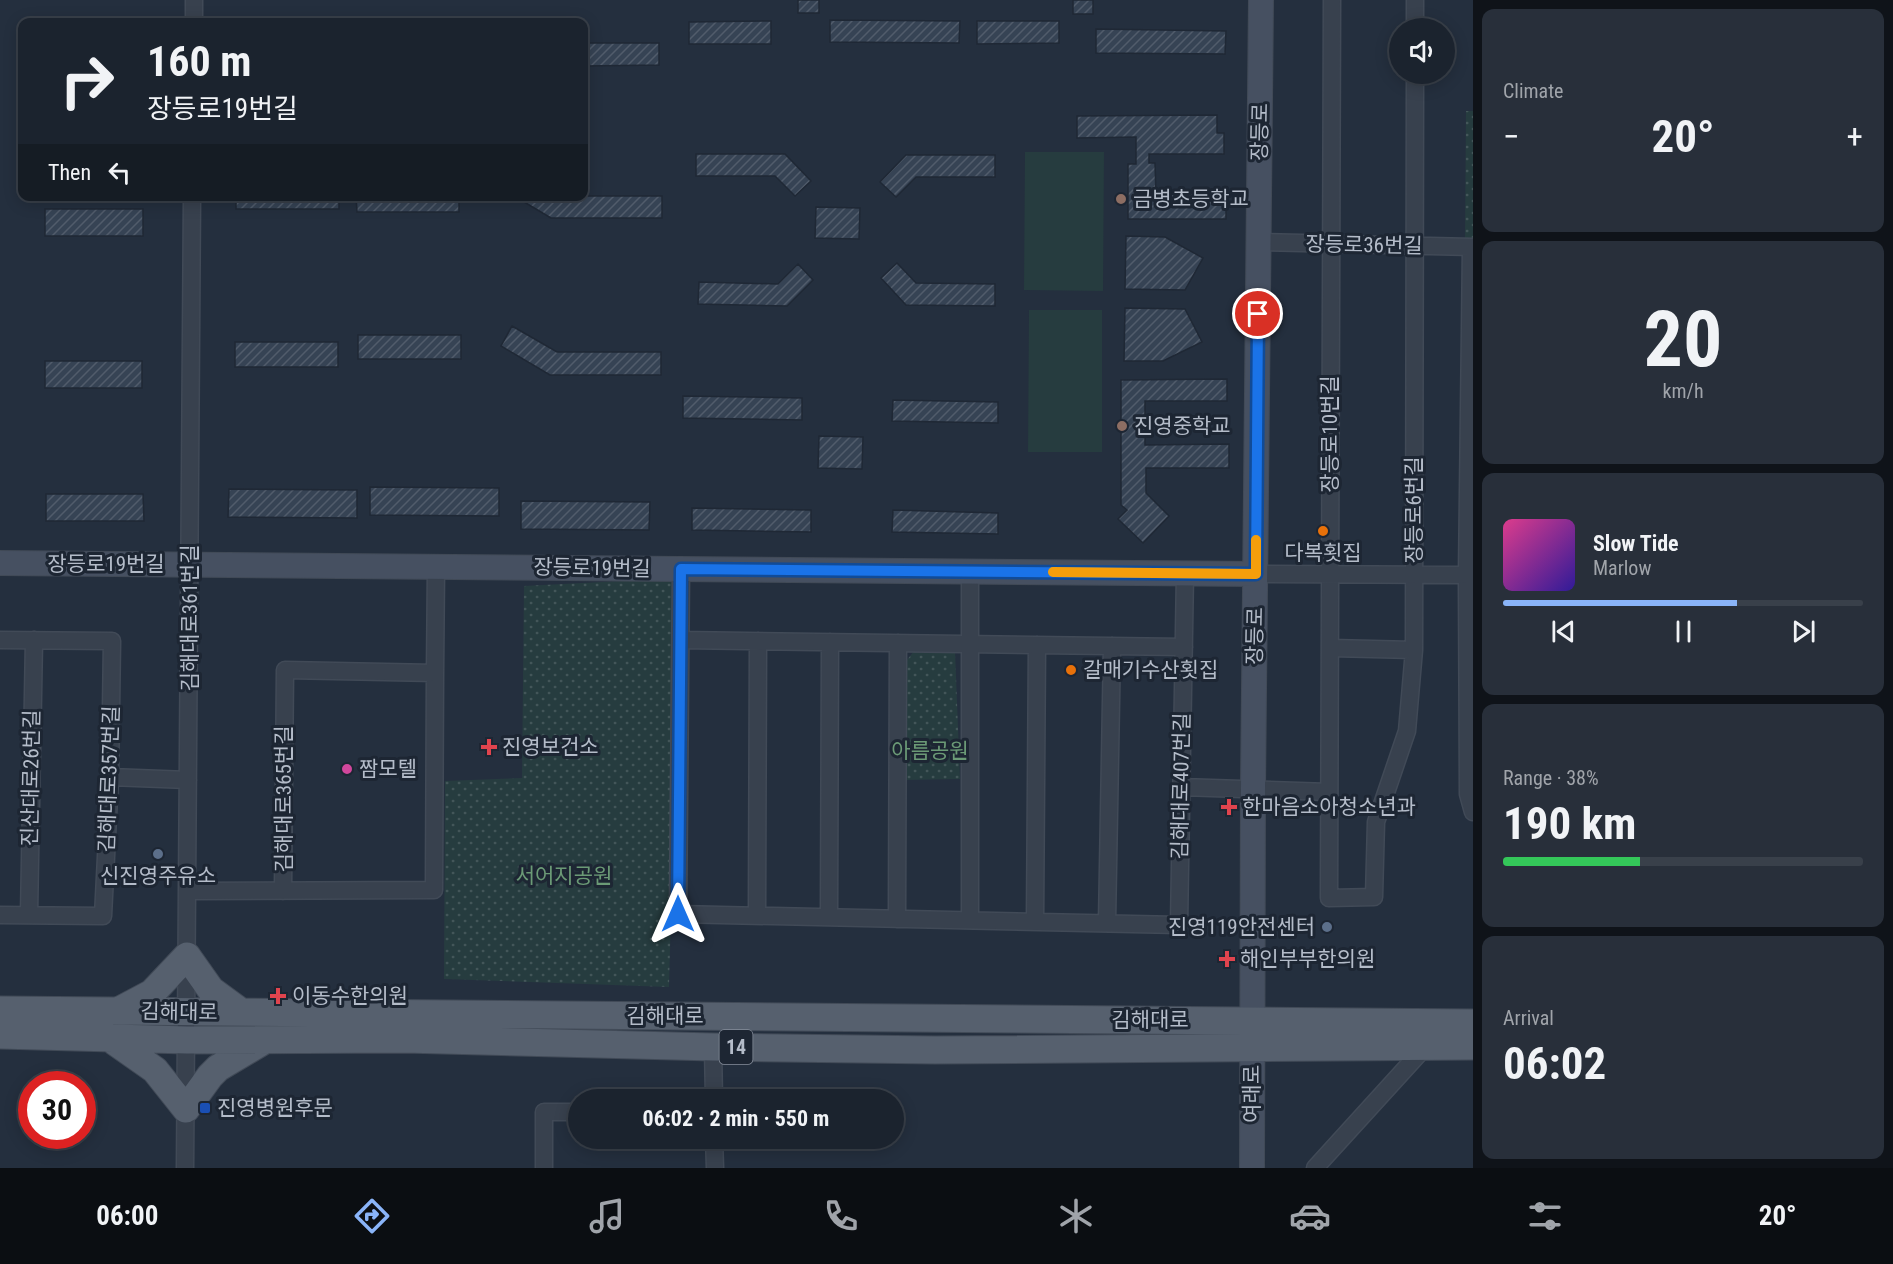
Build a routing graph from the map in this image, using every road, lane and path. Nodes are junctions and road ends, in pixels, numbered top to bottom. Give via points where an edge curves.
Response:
1 (194, 0) edge
2 (1261, 0) edge
3 (1332, 0) edge
4 (1415, 0) edge
5 (194, 18) edge
6 (1415, 18) edge
7 (1415, 84) edge
8 (192, 201) edge
9 (1258, 243) junction
10 (1331, 245) junction
11 (1415, 247) junction
12 (1472, 247) edge
13 (1470, 507) edge
14 (0, 563) edge
15 (190, 565) junction
16 (435, 567) junction
17 (681, 569) junction
18 (970, 572) junction
19 (1185, 573) junction
20 (1256, 574) junction
21 (1329, 574) junction
22 (1413, 574) junction
23 (1470, 575) edge
24 (0, 640) edge
25 (34, 640) junction
26 (681, 640) junction
27 (758, 641) junction
28 (830, 642) junction
29 (898, 643) junction
30 (971, 644) junction
31 (1037, 645) junction
32 (1112, 646) junction
33 (1184, 647) junction
34 (1331, 648) junction
35 (1414, 650) junction
36 (435, 673) junction
37 (1470, 676) edge
38 (110, 777) junction
39 (188, 780) junction
40 (1181, 787) junction
41 (1253, 788) junction
42 (1329, 792) junction
43 (1472, 812) edge
44 (188, 891) junction
45 (283, 891) junction
46 (1329, 898) joint
47 (0, 915) edge
48 (29, 915) junction
49 (757, 915) junction
50 (829, 917) junction
51 (897, 919) junction
52 (970, 920) junction
53 (1035, 922) junction
54 (1107, 923) junction
55 (187, 956) junction
56 (0, 1010) edge
57 (116, 1011) junction
58 (187, 1012) junction
59 (241, 1012) junction
60 (1473, 1023) edge
61 (1252, 1034) junction
62 (0, 1035) edge
63 (108, 1037) junction
64 (187, 1040) junction
65 (265, 1040) junction
66 (1426, 1046) junction
67 (1473, 1046) edge
68 (713, 1047) junction
69 (714, 1089) edge
70 (186, 1109) junction
71 (568, 1112) edge
72 (714, 1149) edge
73 (185, 1168) edge
74 (544, 1168) edge
75 (715, 1168) edge
76 (1252, 1168) edge
77 (1315, 1168) edge

1 - 5 street
2 - 9 street, 장등로
3 - 10 street, 장등로10번길
4 - 6 street
7 - 11 street, 장등로6번길
8 - 15 street, 김해대로361번길
9 - 10 street, 장등로36번길
9 - 20 street, 장등로
10 - 11 street, 장등로36번길
10 - 21 street, 장등로10번길
11 - 12 street, 장등로36번길
11 - 22 street, 장등로6번길
12 - 13 street, 장등로36번길
13 - 23 street, 장등로36번길
14 - 15 street, 장등로19번길
15 - 16 street, 장등로19번길
15 - 39 street, 김해대로361번길
16 - 17 street, 장등로19번길
16 - 36 street, 김해대로365번길
17 - 18 street, 장등로19번길
17 - 26 street, 김해대로407번길
18 - 19 street, 장등로19번길
18 - 30 street
19 - 20 street, 장등로19번길
19 - 33 street, 김해대로407번길
20 - 21 street
20 - 41 street, 장등로
21 - 22 street
21 - 34 street, 장등로10번길
22 - 23 street
22 - 35 street, 장등로6번길
23 - 37 street, 장등로36번길
24 - 25 street
25 - 38 street, 김해대로357번길 via 112,641
25 - 48 street, 진산대로26번길
26 - 27 street
26 - 49 street, 김해대로407번길 via 678,914
27 - 28 street
27 - 49 street
28 - 29 street
28 - 50 street
29 - 30 street
29 - 51 street
30 - 31 street
30 - 52 street
31 - 32 street
31 - 53 street
32 - 33 street
32 - 54 street
33 - 40 street, 김해대로407번길
34 - 35 street
34 - 42 street, 장등로10번길
35 - 46 street, 장등로6번길 via 1407,731 1376,822 1374,897
36 - 45 street, 김해대로365번길 via 434,890
36 - 45 street, 김해대로365번길 via 285,670
37 - 43 street, 장등로36번길 via 1468,794
38 - 39 street
38 - 48 street, 김해대로357번길 via 103,916
39 - 44 street, 김해대로361번길
40 - 41 street
40 - 54 street, 김해대로407번길 via 1179,925
41 - 42 street
41 - 61 street, 장등로
42 - 46 street, 장등로10번길
44 - 45 street
44 - 55 street, 김해대로361번길
47 - 48 street
49 - 50 street, 김해대로407번길
50 - 51 street, 김해대로407번길
51 - 52 street, 김해대로407번길
52 - 53 street, 김해대로407번길
53 - 54 street, 김해대로407번길
55 - 57 main road via 152,993
55 - 58 street, 김해대로361번길
55 - 59 main road via 211,990
56 - 57 main road, 김해대로 / 14
57 - 58 main road, 김해대로 / 14
58 - 59 main road, 김해대로 / 14
58 - 64 street, 김해대로361번길
59 - 61 main road, 김해대로 / 14
60 - 61 main road, 김해대로 / 14
61 - 66 main road, 김해대로 / 14
61 - 68 main road, 김해대로 / 14 via 935,1050
61 - 76 street, 여래로
62 - 63 main road, 김해대로 / 14
63 - 64 main road, 김해대로 / 14
63 - 70 main road via 155,1070
64 - 65 main road, 김해대로 / 14
64 - 70 street, 김해대로361번길
65 - 68 main road, 김해대로 / 14 via 405,1039
65 - 70 main road via 218,1068
66 - 67 main road, 김해대로 / 14
66 - 77 street
68 - 69 street, 김해대로
70 - 73 street, 김해대로361번길
71 - 74 street via 544,1112
72 - 75 street

